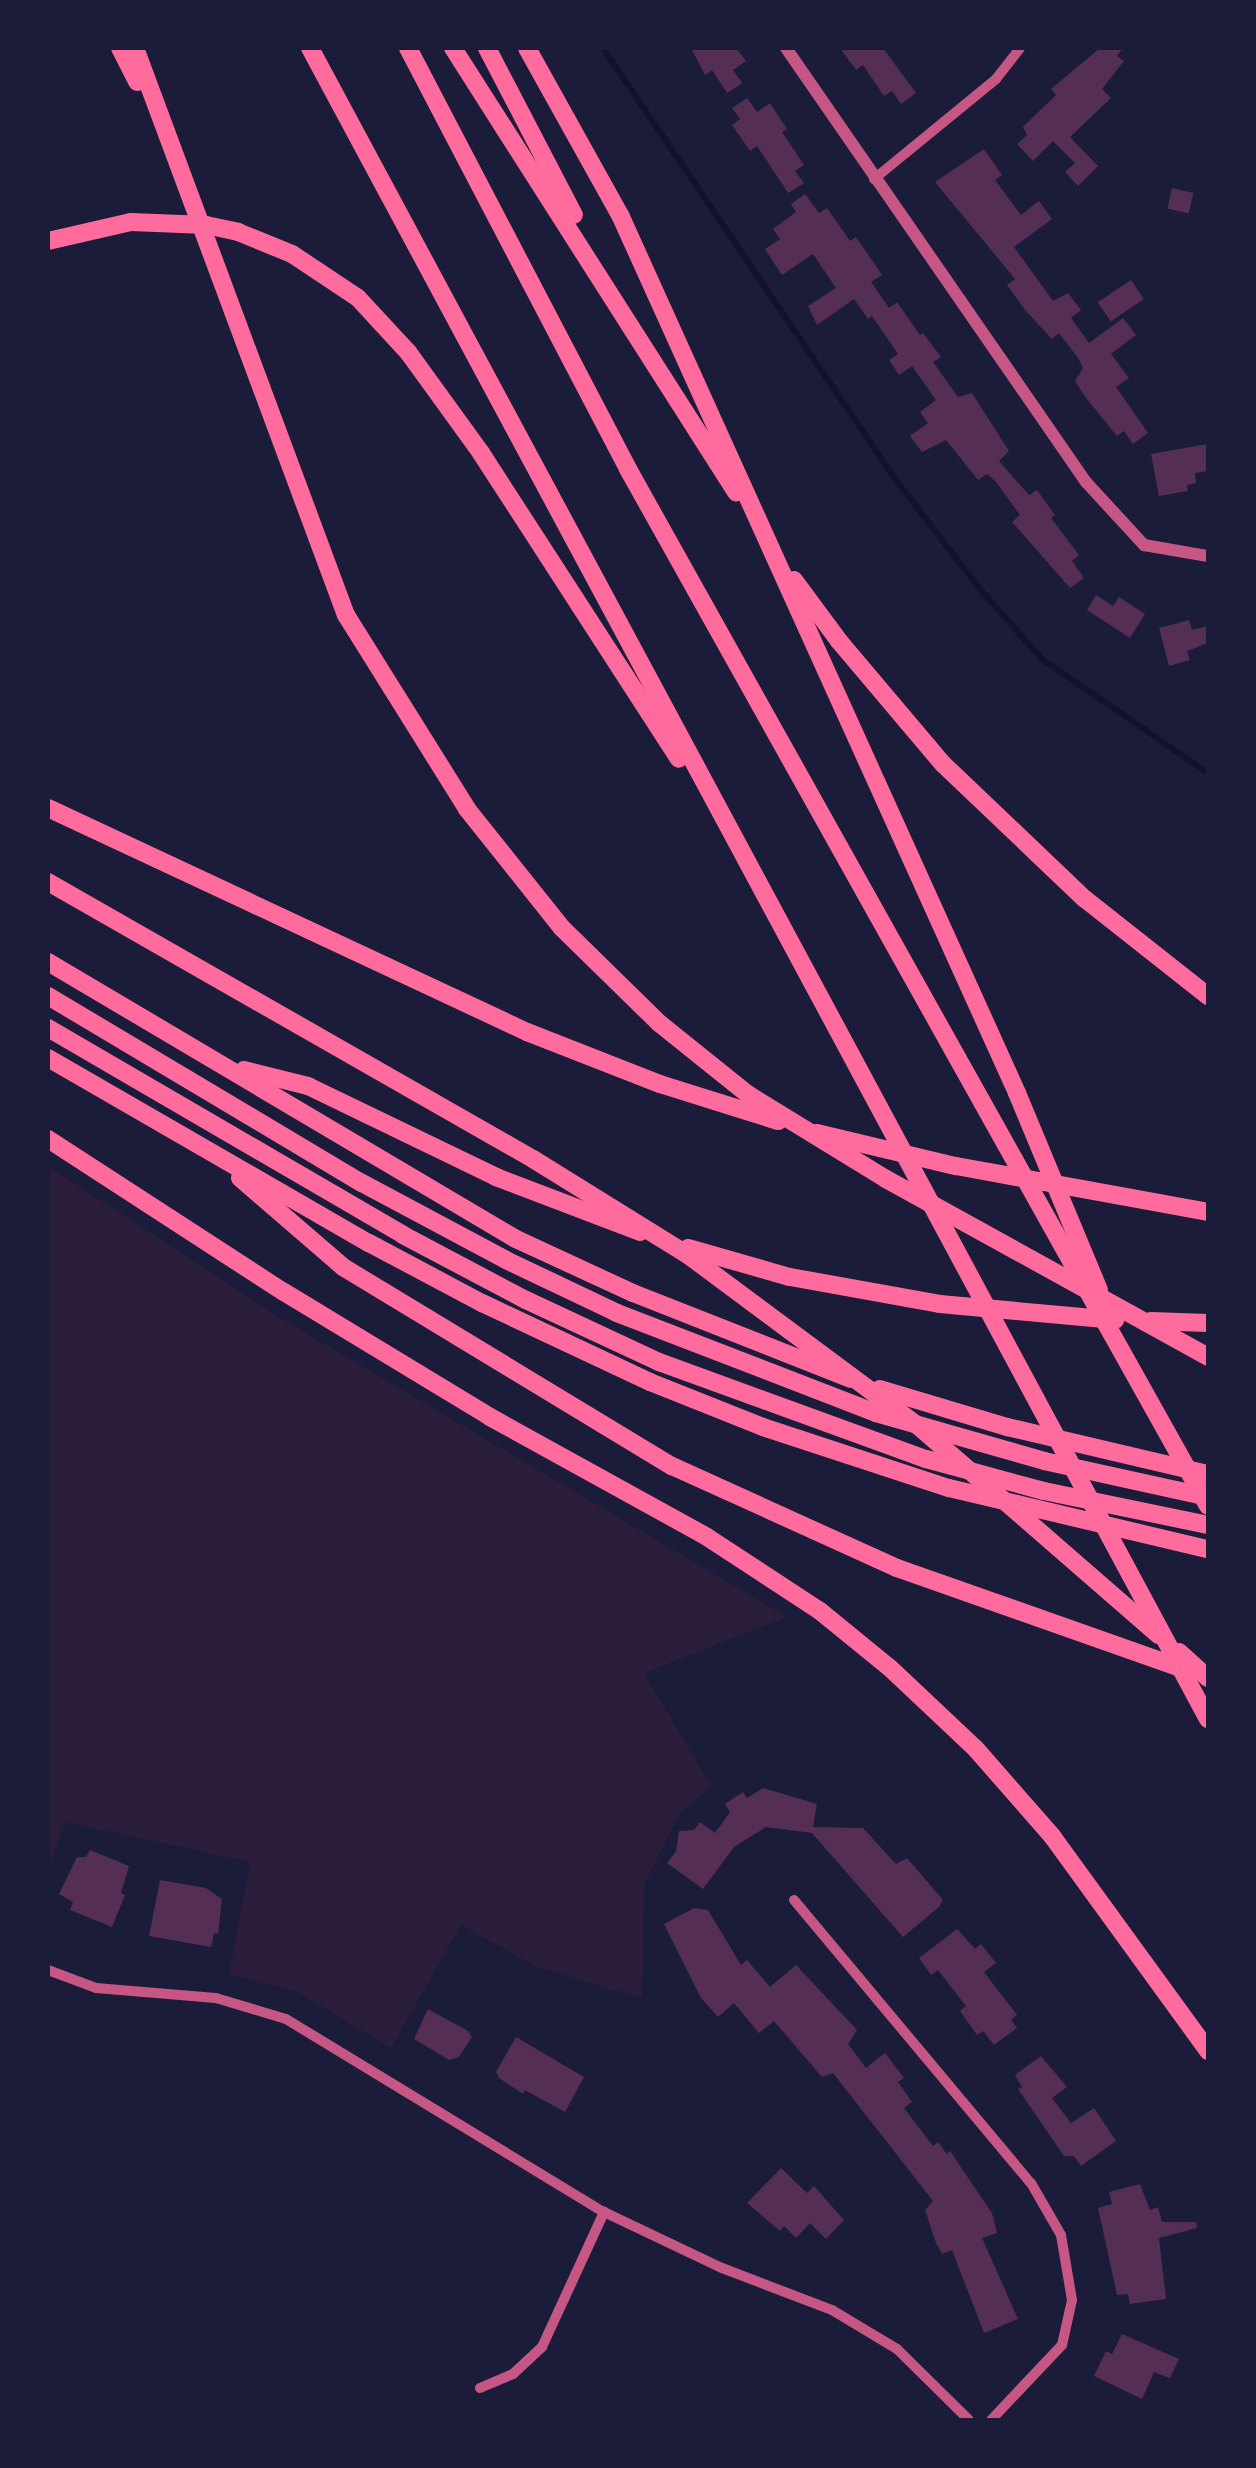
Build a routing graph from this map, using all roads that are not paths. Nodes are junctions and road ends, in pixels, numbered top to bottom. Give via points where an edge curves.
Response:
1 (120, 48) edge
2 (135, 48) edge
3 (310, 48) edge
4 (408, 48) edge
5 (453, 48) edge
6 (487, 48) edge
7 (527, 48) edge
8 (786, 48) edge
9 (1020, 48) edge
10 (168, 145) junction
11 (874, 179) junction
12 (48, 241) edge
13 (625, 313) junction
14 (1208, 556) edge
15 (48, 808) edge
16 (751, 871) junction
17 (48, 882) edge
18 (48, 962) edge
19 (48, 996) edge
20 (1208, 996) edge
21 (48, 1028) edge
22 (48, 1058) edge
23 (229, 1066) junction
24 (48, 1138) edge
25 (209, 1152) junction
26 (1208, 1212) edge
27 (1208, 1324) edge
28 (1118, 1342) junction
29 (1208, 1357) edge
30 (1208, 1474) edge
31 (1208, 1497) edge
32 (1208, 1506) edge
33 (1208, 1525) edge
34 (1208, 1549) edge
35 (1208, 1678) edge
36 (1208, 1719) edge
37 (794, 1900) dead end
38 (48, 1970) edge
39 (1208, 2051) edge
40 (604, 2212) junction
41 (480, 2388) dead end
42 (969, 2420) edge
43 (991, 2420) edge

1 - 10 highway
2 - 10 highway
3 - 16 highway
4 - 28 highway via 628,469
5 - 13 highway
6 - 13 highway
7 - 28 highway via 621,217 1018,1093
8 - 11 street
9 - 11 street via 996,79
10 - 29 highway via 346,615 467,809 562,928 606,975 749,1095 886,1180
11 - 14 street via 1086,482 1144,545
12 - 16 highway via 130,222 206,225 292,254 358,298 408,352 481,453
13 - 20 highway via 793,578 891,705 1056,872
15 - 26 highway via 526,1032 660,1084 938,1162
16 - 36 highway
17 - 35 highway via 688,1255 856,1376
18 - 23 highway
19 - 31 highway via 362,1183 617,1313 876,1414
21 - 33 highway via 404,1235 659,1362 926,1460
22 - 25 highway
23 - 27 highway via 308,1086 610,1223 790,1276 996,1311
23 - 30 highway via 516,1239 699,1321 921,1403
24 - 39 highway via 284,1292 706,1537 820,1611 975,1748 1052,1836
25 - 34 highway via 482,1303 763,1428 950,1488
25 - 35 highway via 344,1267 672,1466 913,1574
28 - 32 highway
37 - 43 street via 1031,2184 1061,2235 1072,2300 1062,2344
38 - 40 street via 96,1988 216,1998 286,2019
40 - 41 street via 542,2347 514,2374
40 - 42 street via 832,2310 897,2349

